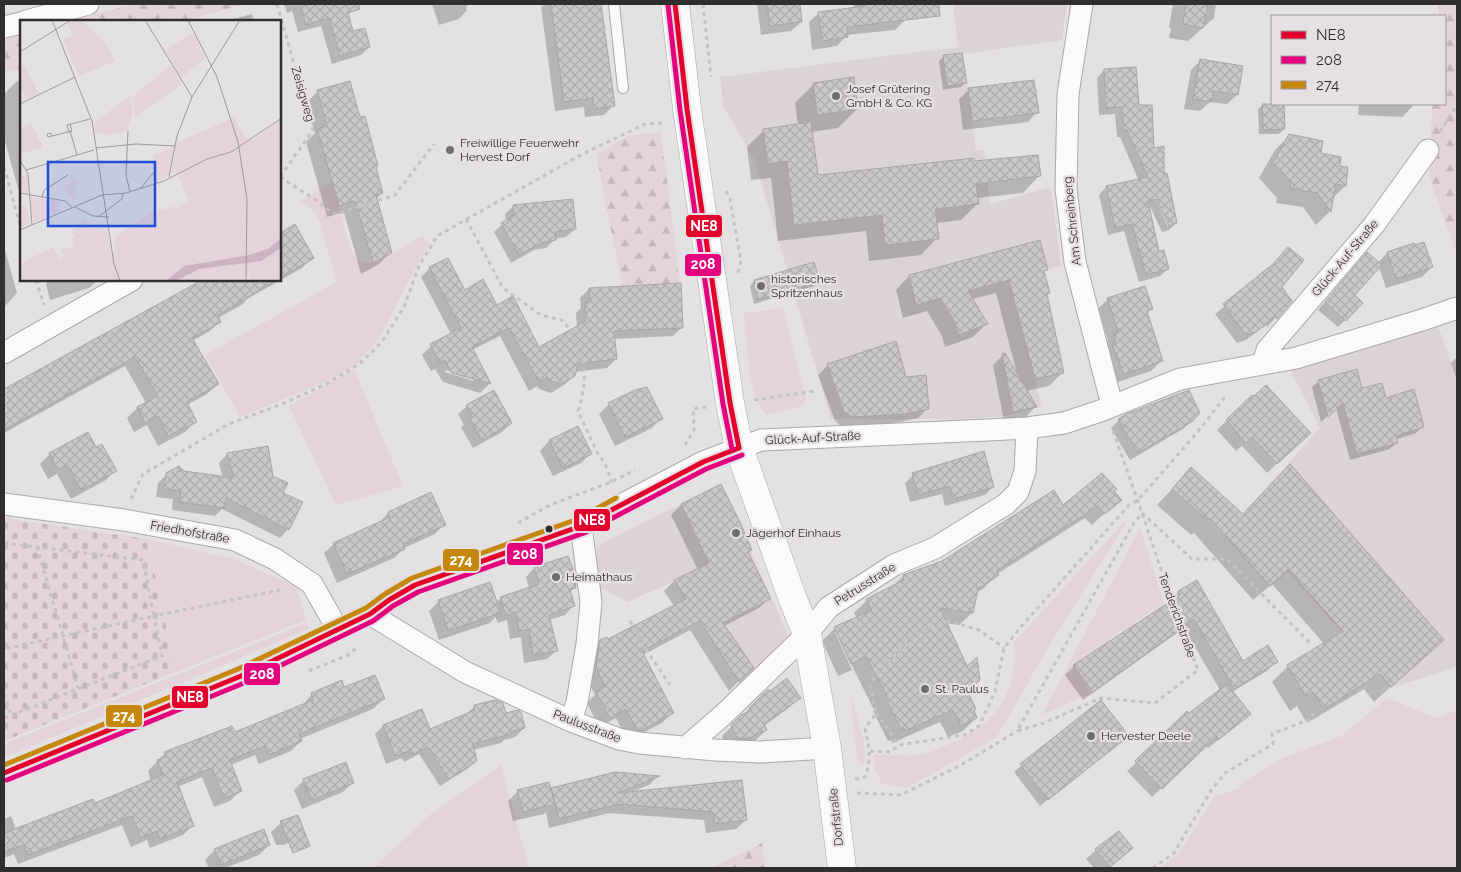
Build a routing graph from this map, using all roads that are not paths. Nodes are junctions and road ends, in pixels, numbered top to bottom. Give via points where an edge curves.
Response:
1 (88, 4) edge
2 (614, 4) edge
3 (675, 4) edge
4 (1082, 4) edge
5 (30, 20) edge
6 (20, 22) edge
7 (4, 28) edge
8 (623, 88) dead end
9 (1428, 150) road end
10 (130, 281) edge
11 (1457, 308) edge
12 (4, 353) edge
13 (1263, 364) junction
14 (1108, 407) junction
15 (1027, 428) junction
16 (738, 448) junction
17 (4, 504) edge
18 (581, 526) junction
19 (370, 614) junction
20 (338, 630) junction
21 (807, 634) junction
22 (571, 721) junction
23 (685, 748) junction
24 (827, 748) junction
25 (4, 773) edge
26 (842, 868) edge

1 - 5 street
2 - 8 lane
3 - 16 street, Dorfstraße via 689,121
4 - 14 street, Am Schreinberg via 1068,94 1066,189 1075,262
6 - 7 street
9 - 13 street, Glück-Auf-Straße via 1374,225 1267,350
10 - 12 street
11 - 13 street, Glück-Auf-Straße via 1296,358
13 - 14 street, Glück-Auf-Straße via 1180,379
14 - 15 street, Glück-Auf-Straße via 1064,423
15 - 16 street, Glück-Auf-Straße via 761,440
15 - 21 street, Petrusstraße via 1025,471 1018,492 1006,504 935,548 894,565 868,581 829,607
16 - 18 street, Glück-Auf-Straße via 703,462
16 - 21 street, Dorfstraße
17 - 20 street, Friedhofstraße via 124,520 235,540 312,584
18 - 19 street, Glück-Auf-Straße via 415,585
18 - 22 street via 591,602 579,693
19 - 20 street, Glück-Auf-Straße
19 - 22 street, Paulusstraße via 465,672
20 - 25 street, Glück-Auf-Straße via 241,676
21 - 23 street, Petrusstraße
21 - 24 street, Dorfstraße
22 - 23 street, Paulusstraße via 619,739
23 - 24 street, Paulusstraße via 760,752
24 - 26 street, Dorfstraße via 841,786

